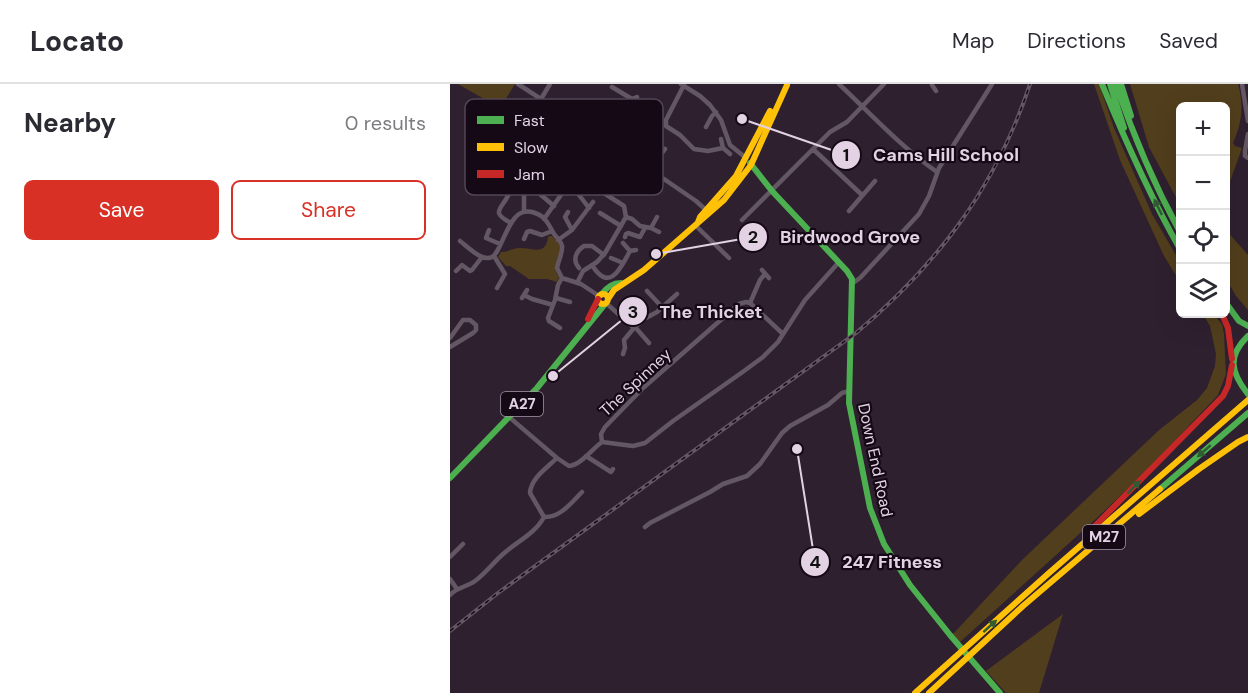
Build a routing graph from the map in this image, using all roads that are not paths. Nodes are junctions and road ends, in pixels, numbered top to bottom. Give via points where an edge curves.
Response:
1 (518, 84) edge
2 (550, 84) edge
3 (621, 84) edge
4 (839, 84) edge
5 (884, 84) edge
6 (933, 84) edge
7 (992, 84) edge
8 (1102, 84) edge
9 (1110, 84) edge
10 (1116, 84) edge
11 (1121, 84) edge
12 (1242, 84) edge
13 (682, 85) edge
14 (787, 85) edge
15 (936, 91) dead end
16 (541, 99) joint
17 (634, 99) edge
18 (863, 107) junction
19 (716, 112) junction
20 (1248, 121) edge
21 (706, 127) dead end
22 (1248, 134) edge
23 (722, 139) dead end
24 (1248, 144) edge
25 (723, 148) junction
26 (813, 149) junction
27 (665, 150) dead end
28 (663, 152) edge
29 (730, 154) dead end
30 (1246, 155) edge
31 (746, 158) junction
32 (1145, 161) junction
33 (751, 165) junction
34 (1137, 165) junction
35 (938, 172) junction
36 (663, 179) edge
37 (875, 181) dead end
38 (772, 191) junction
39 (510, 195) edge
40 (525, 195) edge
41 (541, 195) dead end
42 (561, 195) edge
43 (579, 195) dead end
44 (606, 195) edge
45 (862, 195) junction
46 (593, 202) dead end
47 (554, 206) junction
48 (589, 208) junction
49 (706, 210) junction
50 (849, 211) dead end
51 (524, 212) junction
52 (568, 212) dead end
53 (600, 213) dead end
54 (626, 217) junction
55 (657, 217) dead end
56 (544, 219) junction
57 (742, 220) dead end
58 (511, 223) junction
59 (696, 224) junction
60 (1176, 224) edge
61 (621, 226) junction
62 (648, 228) junction
63 (489, 230) dead end
64 (572, 230) junction
65 (552, 231) junction
66 (659, 232) dead end
67 (625, 237) dead end
68 (524, 239) dead end
69 (558, 240) junction
70 (460, 241) dead end
71 (1176, 242) edge
72 (623, 243) dead end
73 (500, 244) junction
74 (636, 250) dead end
75 (630, 251) junction
76 (604, 255) junction
77 (494, 256) junction
78 (482, 257) junction
79 (611, 258) dead end
80 (729, 258) dead end
81 (839, 262) junction
82 (624, 263) junction
83 (592, 265) junction
84 (579, 268) dead end
85 (456, 270) dead end
86 (765, 274) dead end
87 (562, 278) junction
88 (577, 283) junction
89 (623, 283) junction
90 (853, 283) junction
91 (497, 288) dead end
92 (647, 291) dead end
93 (524, 294) dead end
94 (677, 294) dead end
95 (600, 297) junction
96 (556, 298) junction
97 (566, 302) dead end
98 (606, 302) junction
99 (634, 303) dead end
100 (750, 303) junction
101 (553, 305) junction
102 (663, 308) junction
103 (1230, 309) edge
104 (648, 317) junction
105 (1224, 318) edge
106 (1248, 326) edge
107 (560, 328) dead end
108 (635, 328) junction
109 (583, 330) junction
110 (783, 334) junction
111 (1248, 336) edge
112 (450, 338) edge
113 (649, 343) dead end
114 (450, 347) edge
115 (623, 354) dead end
116 (1232, 363) junction
117 (849, 391) junction
118 (1246, 392) edge
119 (1248, 400) edge
120 (1248, 413) edge
121 (509, 417) junction
122 (1248, 436) edge
123 (602, 442) junction
124 (586, 456) junction
125 (557, 458) junction
126 (613, 472) dead end
127 (452, 473) edge
128 (582, 492) dead end
129 (544, 517) junction
130 (645, 527) dead end
131 (463, 544) dead end
132 (450, 557) edge
133 (1049, 573) junction
134 (450, 579) edge
135 (457, 589) junction
136 (450, 595) edge
137 (961, 663) junction
138 (915, 693) edge
139 (929, 693) edge
140 (1000, 693) edge

1 - 16 street
2 - 16 street
3 - 17 street via 615,89
4 - 18 street
5 - 18 street
6 - 15 street
7 - 35 street
8 - 34 main road
9 - 34 main road
10 - 32 main road
11 - 32 main road
12 - 20 street
13 - 19 street
13 - 25 street via 666,126 694,149 708,153
14 - 31 main road, A27
14 - 33 main road, A27
18 - 26 street
18 - 35 street
19 - 21 street
19 - 31 street via 730,145
22 - 30 street
23 - 25 street
24 - 30 street
25 - 29 street
26 - 38 street
26 - 45 street
27 - 28 street
31 - 33 main road
31 - 49 main road, A27
32 - 60 main road
33 - 38 main road
33 - 59 main road, A27 via 724,200
71 -> 34 main road
35 - 90 street via 919,214
36 - 49 street
37 - 45 street
38 - 57 street
38 - 81 main road
39 - 58 street via 496,215
40 - 51 street
41 - 47 street
42 - 47 street
43 - 48 street
44 - 54 street via 624,206
45 - 50 street
46 - 48 street
47 - 56 street
48 - 64 street
49 - 59 main road, A27
51 - 56 street
51 - 58 street
52 - 64 street via 565,217
53 - 61 street
54 - 61 street
54 - 62 street
55 - 62 street
56 - 65 street
58 - 73 street
59 - 80 street
59 - 89 main road, A27 via 639,274
61 - 76 street
62 - 66 street
62 - 67 street via 640,237 628,233
63 - 73 street via 486,238
64 - 69 street
65 - 68 street via 542,235 530,231
65 - 69 street
69 - 87 street via 562,250 557,268
70 - 78 street
72 - 75 street
73 - 77 street
74 - 75 street
75 - 82 street
76 - 83 street
76 - 84 street via 590,245 580,246 574,260
77 - 78 street
77 - 91 street via 505,272 504,282
78 - 85 street via 473,272 462,265
79 - 82 street
81 - 90 main road
81 - 110 street via 805,300
82 - 83 street via 610,277 600,274
83 - 88 street via 581,273
86 - 100 street
87 - 88 street
87 - 96 street
88 - 95 street
89 - 95 main road, A27 via 613,284
89 - 98 main road, A27
90 - 117 main road, Down End Road
92 - 102 street
93 - 101 street
94 - 102 street
95 - 98 main road via 606,295
95 - 109 main road, A27
96 - 97 street
96 - 101 street
98 - 108 street
98 - 109 main road, A27
99 - 104 street
100 - 110 street
100 - 123 street, The Spinney via 739,304 643,388 605,427
101 - 107 street via 548,320
102 - 104 street
103 - 106 main road
104 - 108 street
105 - 116 main road
108 - 113 street
108 - 115 street via 624,340
109 - 121 main road, A27
110 - 123 street via 763,357 645,443 633,446
111 - 116 main road via 1238,346
112 - 114 street via 464,320 476,325 473,333
116 - 118 main road
133 -> 116 main road, M27 via 1223,396
117 - 130 street via 790,426 747,477 723,484
117 - 140 main road, Down End Road via 850,415 870,508 884,544 928,609
119 - 133 main road, M27
120 -> 137 main road, M27
121 - 125 street
121 - 127 main road, A27
122 - 137 main road, M27 via 1145,509
123 - 124 street
124 - 125 street via 572,467
124 - 126 street
125 - 129 street via 530,489
128 - 129 street via 562,512
129 - 135 street via 468,588
131 - 132 street
138 -> 133 main road, M27
134 - 135 street
135 - 136 street
137 - 139 main road, M27

